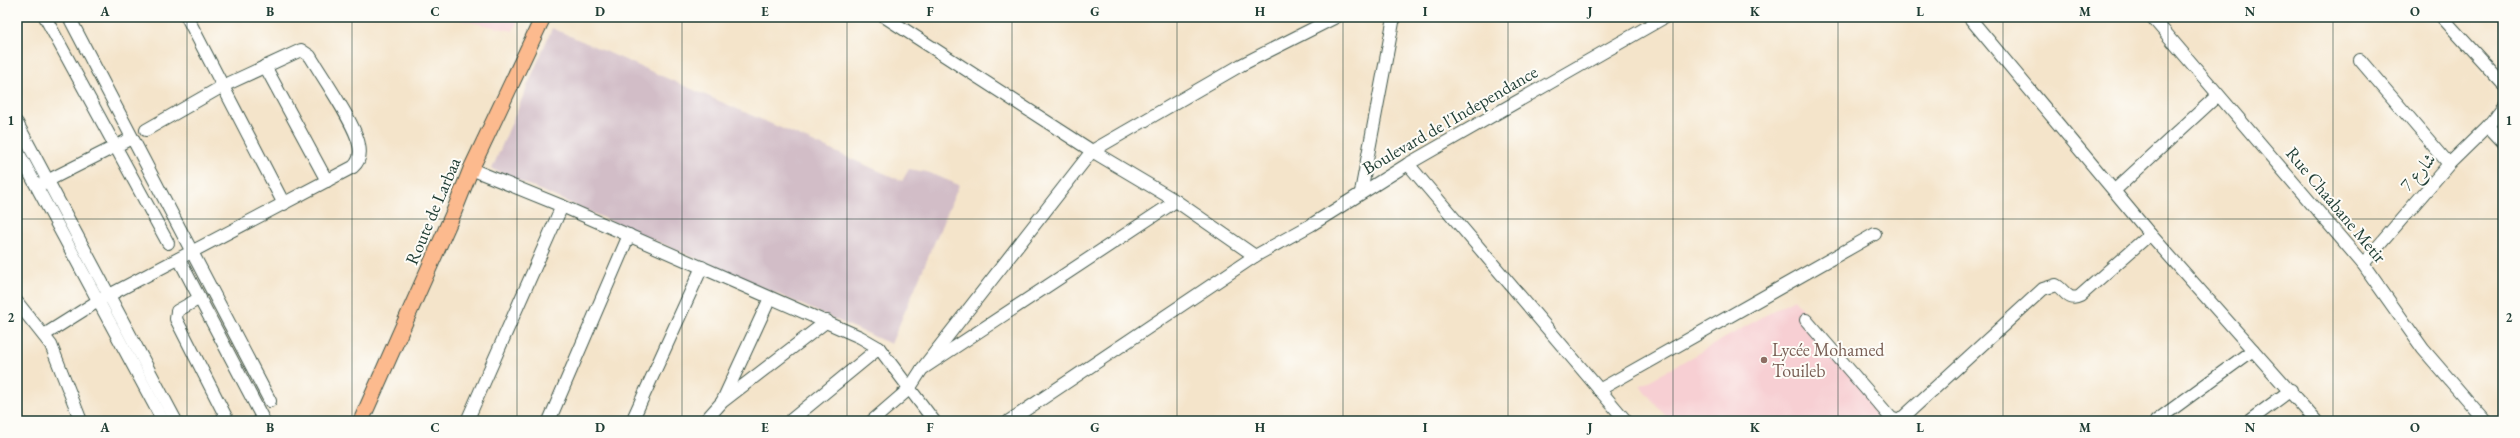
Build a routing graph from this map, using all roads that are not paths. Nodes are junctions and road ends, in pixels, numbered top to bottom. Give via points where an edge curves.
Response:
1 (45, 17) edge
2 (69, 17) edge
3 (187, 17) edge
4 (543, 17) edge
5 (885, 17) edge
6 (1336, 17) edge
7 (1394, 17) edge
8 (1665, 17) edge
9 (1969, 17) edge
10 (2152, 17) edge
11 (2442, 17) edge
12 (2360, 60) dead end
13 (265, 66) junction
14 (2503, 84) edge
15 (223, 86) junction
16 (2218, 95) junction
17 (2503, 107) edge
18 (17, 123) edge
19 (2488, 126) junction
20 (146, 130) dead end
21 (132, 138) junction
22 (2503, 142) edge
23 (115, 146) junction
24 (17, 150) edge
25 (1092, 150) junction
26 (1408, 164) junction
27 (2449, 164) junction
28 (471, 169) junction
29 (327, 181) junction
30 (42, 184) junction
31 (2115, 190) junction
32 (1361, 192) junction
33 (1176, 201) junction
34 (284, 204) junction
35 (562, 206) junction
36 (1875, 234) dead end
37 (2150, 234) junction
38 (629, 235) junction
39 (168, 243) dead end
40 (192, 252) junction
41 (1255, 256) junction
42 (179, 259) junction
43 (2364, 264) junction
44 (702, 267) junction
45 (103, 298) junction
46 (200, 298) junction
47 (770, 298) junction
48 (17, 302) edge
49 (1806, 320) dead end
50 (828, 321) junction
51 (44, 335) junction
52 (879, 348) junction
53 (2253, 350) junction
54 (922, 369) junction
55 (909, 389) junction
56 (1599, 390) junction
57 (2290, 390) junction
58 (270, 401) dead end
59 (722, 402) junction
60 (710, 420) edge
61 (81, 421) edge
62 (163, 421) edge
63 (176, 421) edge
64 (228, 421) edge
65 (264, 421) edge
66 (361, 421) edge
67 (467, 421) edge
68 (549, 421) edge
69 (632, 421) edge
70 (790, 421) edge
71 (872, 421) edge
72 (934, 421) edge
73 (1009, 421) edge
74 (1626, 421) edge
75 (2156, 421) edge
76 (2249, 421) edge
77 (2316, 421) edge
78 (2485, 421) edge

1 - 23 street
2 - 21 street
3 - 15 street
4 - 28 main road, Route de Larbaa
5 - 25 street
6 - 25 street via 1241,65
7 - 32 street
8 - 26 street, Boulevard de l'Independance
9 - 31 street
10 - 16 street, Rue Chaabane Metir
11 - 14 street
12 - 27 street
13 - 15 street
13 - 29 street
13 - 29 street via 298,50 306,52 355,132 360,152 358,162
15 - 20 street
15 - 34 street
16 - 31 street
16 - 43 street, Rue Chaabane Metir
17 - 19 street, شارع 7
18 - 30 street
19 - 22 street
19 - 27 street, شارع 7
21 - 23 street
21 - 40 street
23 - 30 street
23 - 39 street
24 - 30 street
25 - 33 street
25 - 54 street
26 - 32 street, Boulevard de l'Independance
26 - 56 street
27 - 43 street, شارع 7
28 - 35 street
28 - 66 main road, Route de Larbaa
29 - 34 street
30 - 45 street
31 - 37 street
32 - 41 street, Boulevard de l'Independance via 1311,225
33 - 41 street
33 - 54 street
34 - 40 street
35 - 38 street
35 - 67 street
36 - 56 street
37 - 49 street via 2080,296 2069,297 2056,285 2043,289 1899,421 1891,418
37 - 53 street
38 - 44 street
38 - 68 street
40 - 42 street
40 - 58 street
41 - 73 street, Boulevard de l'Independance
42 - 45 street
42 - 46 street
43 - 78 street, Rue Chaabane Metir via 2423,349
44 - 47 street
44 - 69 street
45 - 51 street
45 - 62 street
45 - 63 street
46 - 64 street via 177,311 176,319
46 - 65 street
47 - 50 street
47 - 59 street
48 - 51 street
50 - 52 street
50 - 59 street
51 - 61 street via 56,356
52 - 55 street
52 - 70 street
53 - 57 street
53 - 75 street
54 - 55 street
55 - 71 street
55 - 72 street
56 - 74 street
57 - 76 street
57 - 77 street
59 - 60 street

